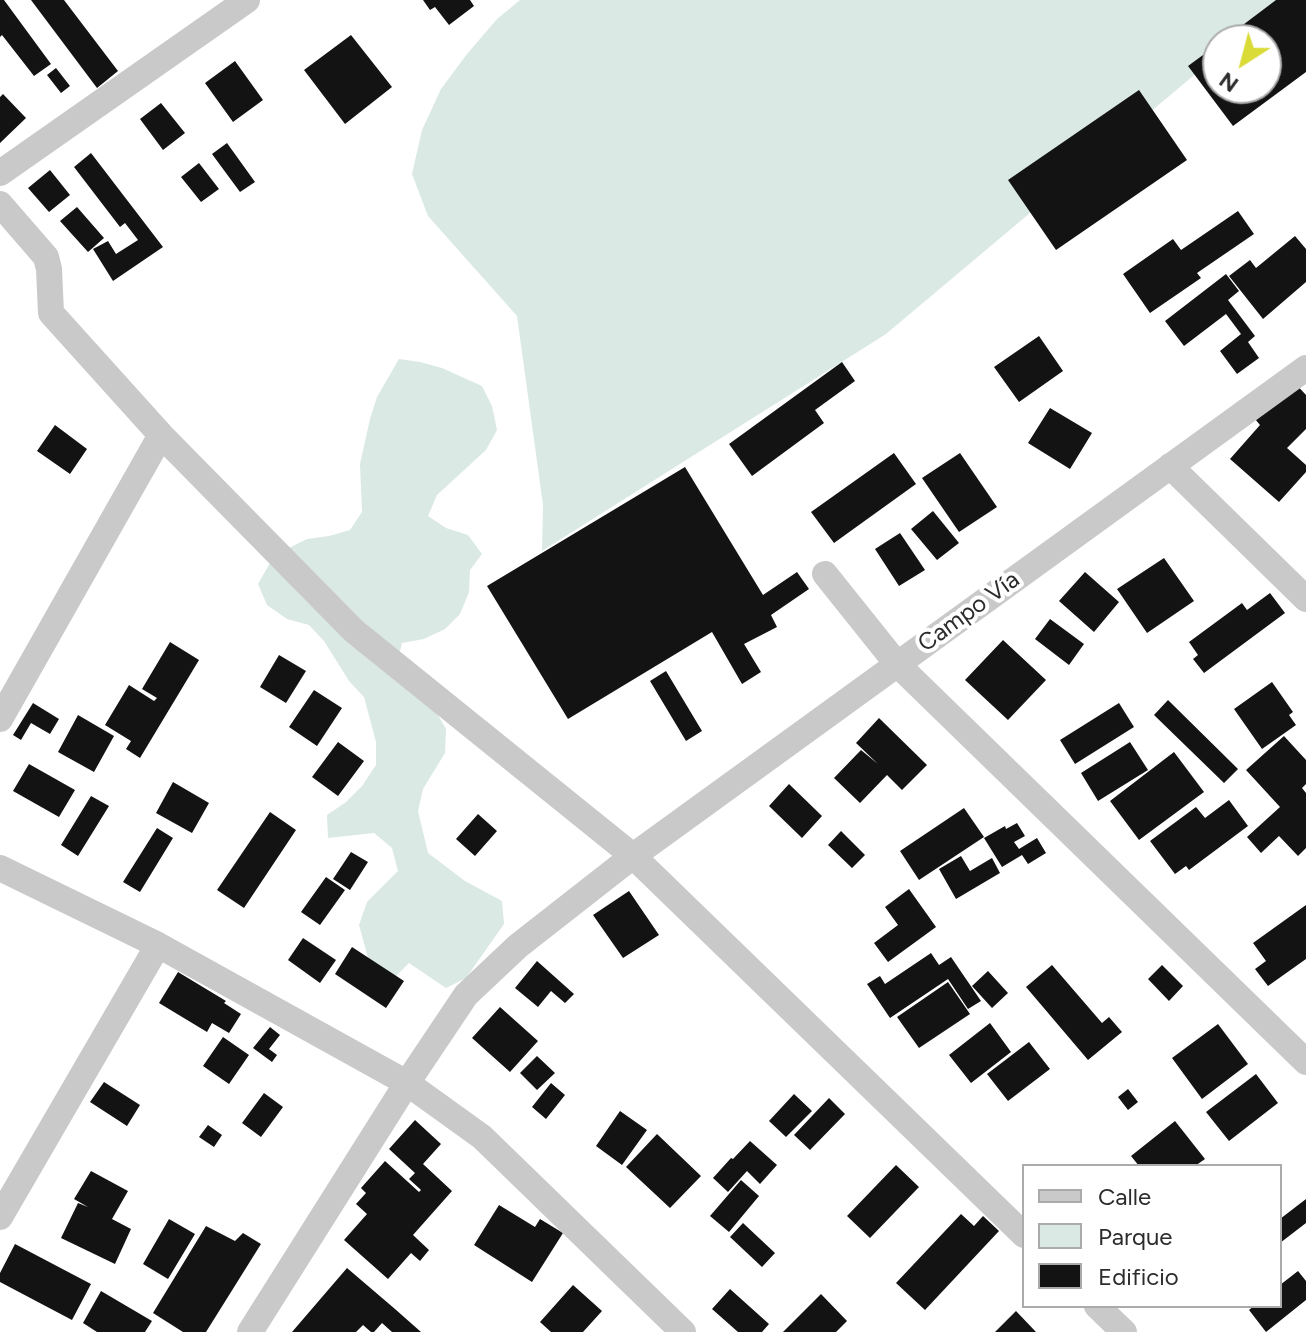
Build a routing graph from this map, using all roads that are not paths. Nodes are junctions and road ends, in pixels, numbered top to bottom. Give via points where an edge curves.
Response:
1 (247, 0) edge
2 (0, 173) edge
3 (0, 204) edge
4 (1306, 368) edge
5 (161, 435) junction
6 (1170, 466) junction
7 (825, 574) dead end
8 (1306, 599) edge
9 (897, 664) junction
10 (0, 719) edge
11 (633, 856) junction
12 (0, 868) edge
13 (158, 945) junction
14 (1306, 1062) edge
15 (407, 1083) junction
16 (0, 1217) edge
17 (1022, 1233) edge
18 (1099, 1308) edge
19 (250, 1332) edge
20 (683, 1332) edge
21 (1124, 1332) edge

1 - 2 street
3 - 5 street via 46,257 51,313
4 - 6 street, Campo Vía
5 - 10 street
5 - 11 street via 354,631
6 - 8 street
6 - 9 street, Campo Vía
7 - 9 street
9 - 11 street, Campo Vía
9 - 14 street
11 - 15 street, Campo Vía via 518,946 466,995
11 - 17 street
12 - 13 street
13 - 15 street
13 - 16 street
15 - 19 street, Campo Vía
15 - 20 street via 482,1137
18 - 21 street

